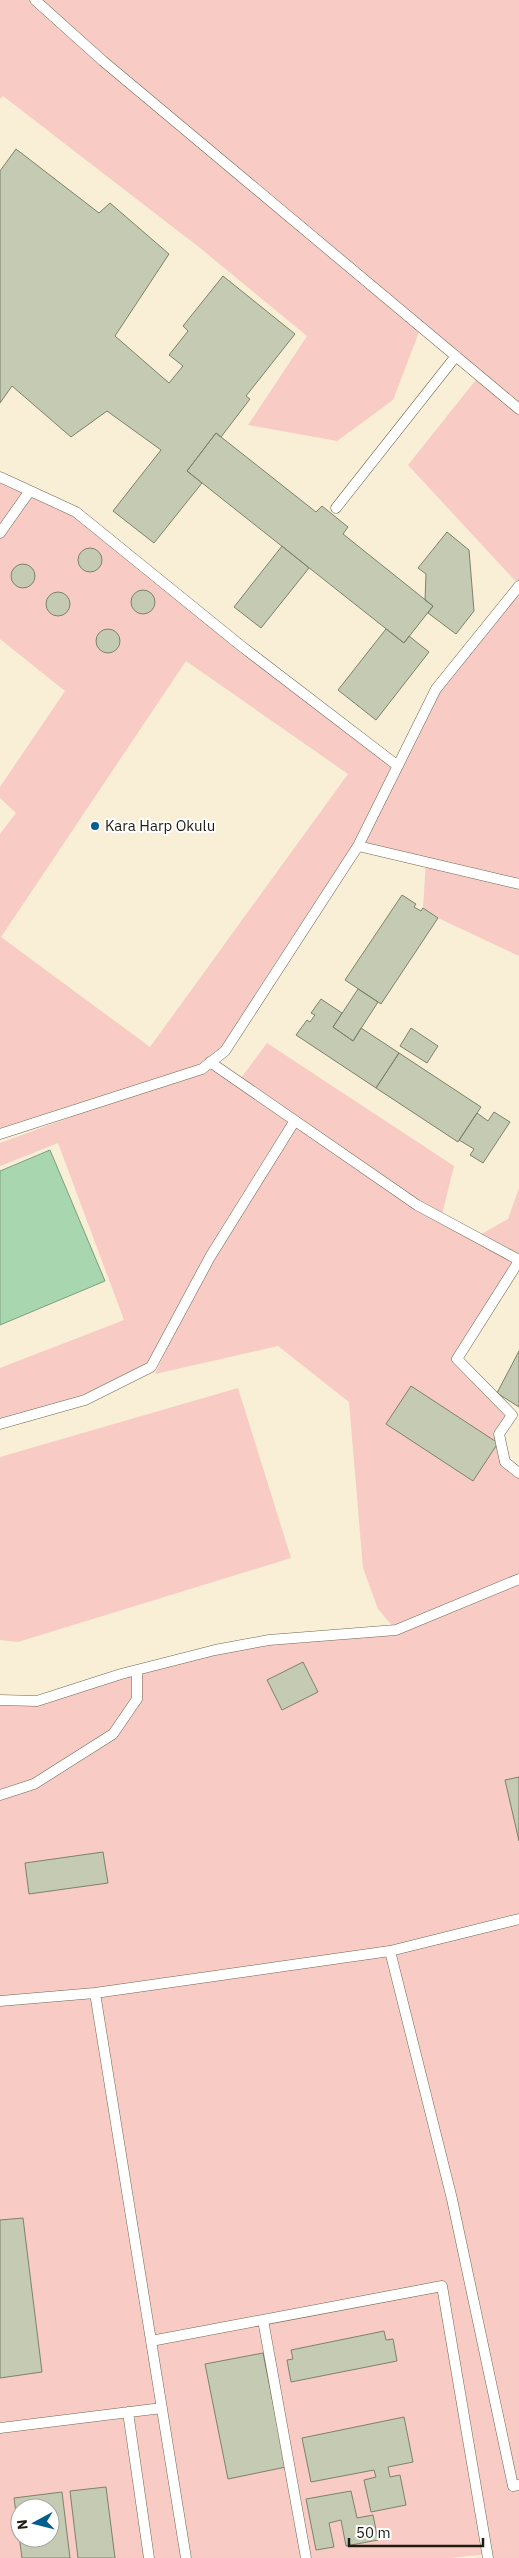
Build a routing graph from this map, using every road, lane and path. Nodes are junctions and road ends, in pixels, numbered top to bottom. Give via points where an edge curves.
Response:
1 (35, 0) edge
2 (456, 356) junction
3 (519, 409) edge
4 (3, 481) edge
5 (29, 492) junction
6 (336, 508) dead end
7 (0, 533) edge
8 (519, 586) edge
9 (398, 766) junction
10 (358, 846) junction
11 (519, 884) edge
12 (210, 1062) junction
13 (294, 1122) junction
14 (0, 1134) edge
15 (519, 1261) edge
16 (0, 1424) edge
17 (519, 1473) edge
18 (519, 1579) edge
19 (137, 1670) junction
20 (0, 1700) edge
21 (0, 1795) edge
22 (519, 1919) edge
23 (390, 1951) junction
24 (95, 1993) junction
25 (0, 2001) edge
26 (263, 2320) junction
27 (151, 2341) junction
28 (162, 2408) junction
29 (128, 2412) junction
30 (0, 2428) edge
31 (519, 2485) edge
32 (149, 2558) edge
33 (186, 2558) edge
34 (306, 2558) edge
35 (488, 2558) edge

1 - 2 lane via 103,61
2 - 3 lane
2 - 6 lane
4 - 5 lane
5 - 7 lane
5 - 9 lane via 76,512 240,645
8 - 9 lane via 436,689
9 - 10 lane
10 - 11 lane
10 - 12 lane via 225,1051
12 - 13 lane
12 - 14 lane via 202,1069
13 - 15 lane via 417,1205
13 - 16 lane via 210,1257 150,1367 85,1400
15 - 17 lane via 457,1359 512,1415 499,1434 505,1462
18 - 19 lane via 396,1630 269,1640
19 - 20 lane via 37,1701
19 - 21 lane via 137,1699 113,1734 34,1784
22 - 23 lane
23 - 24 lane
23 - 31 lane via 452,2200 513,2486
24 - 25 lane
24 - 27 lane
26 - 27 lane
26 - 34 lane
26 - 35 lane via 442,2286
27 - 28 lane
28 - 29 lane
28 - 33 lane
29 - 30 lane
29 - 32 lane

